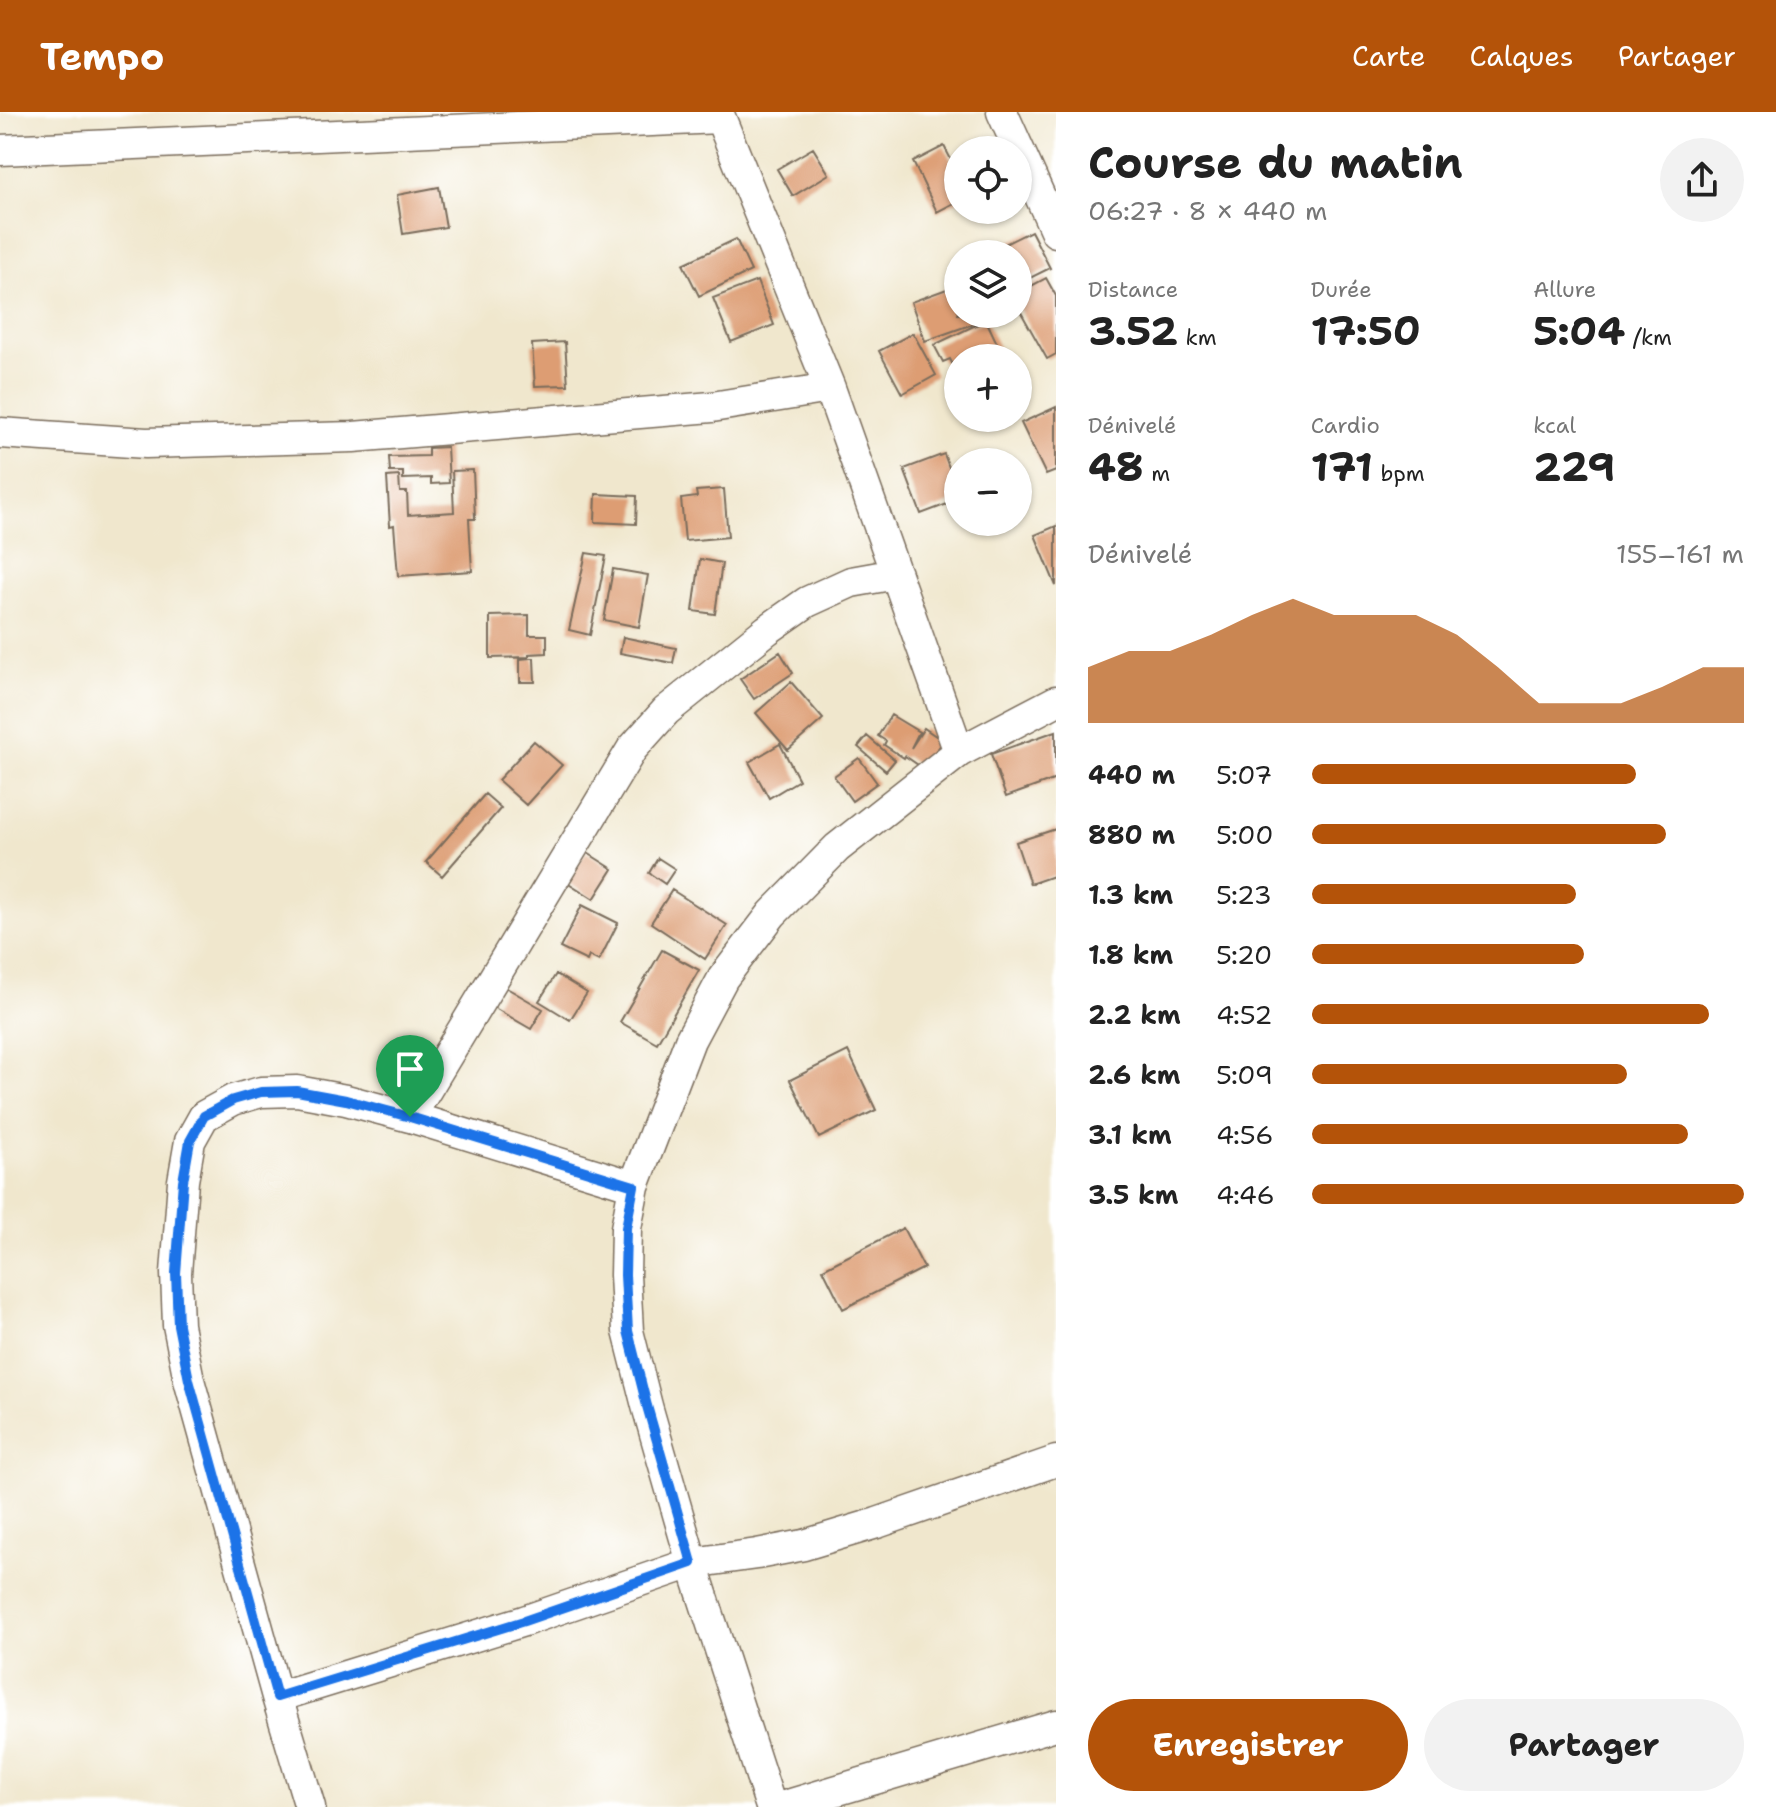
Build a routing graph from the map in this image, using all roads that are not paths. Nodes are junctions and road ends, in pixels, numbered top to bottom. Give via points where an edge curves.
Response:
1 (1002, 112) edge
2 (719, 115) edge
3 (0, 150) edge
4 (1056, 232) edge
5 (830, 388) junction
6 (0, 433) edge
7 (896, 574) junction
8 (1056, 701) edge
9 (959, 752) junction
10 (410, 1117) junction
11 (634, 1186) junction
12 (1056, 1461) edge
13 (692, 1563) junction
14 (277, 1697) junction
15 (1056, 1725) edge
16 (310, 1807) edge
17 (771, 1807) edge
18 (781, 1807) edge

1 - 4 street
2 - 3 street
2 - 5 street
5 - 6 street via 712,407 353,437 146,443
5 - 7 street
7 - 9 street
7 - 10 street via 851,582 807,602 666,711 632,749
8 - 9 street
9 - 11 street via 837,848 772,914 723,978 690,1040
10 - 11 street
10 - 14 street via 309,1093 261,1092 204,1116 190,1141 176,1273 178,1325
11 - 13 street via 626,1228 628,1331
12 - 13 street via 804,1545
13 - 14 street
13 - 17 street
14 - 16 street
15 - 18 street

